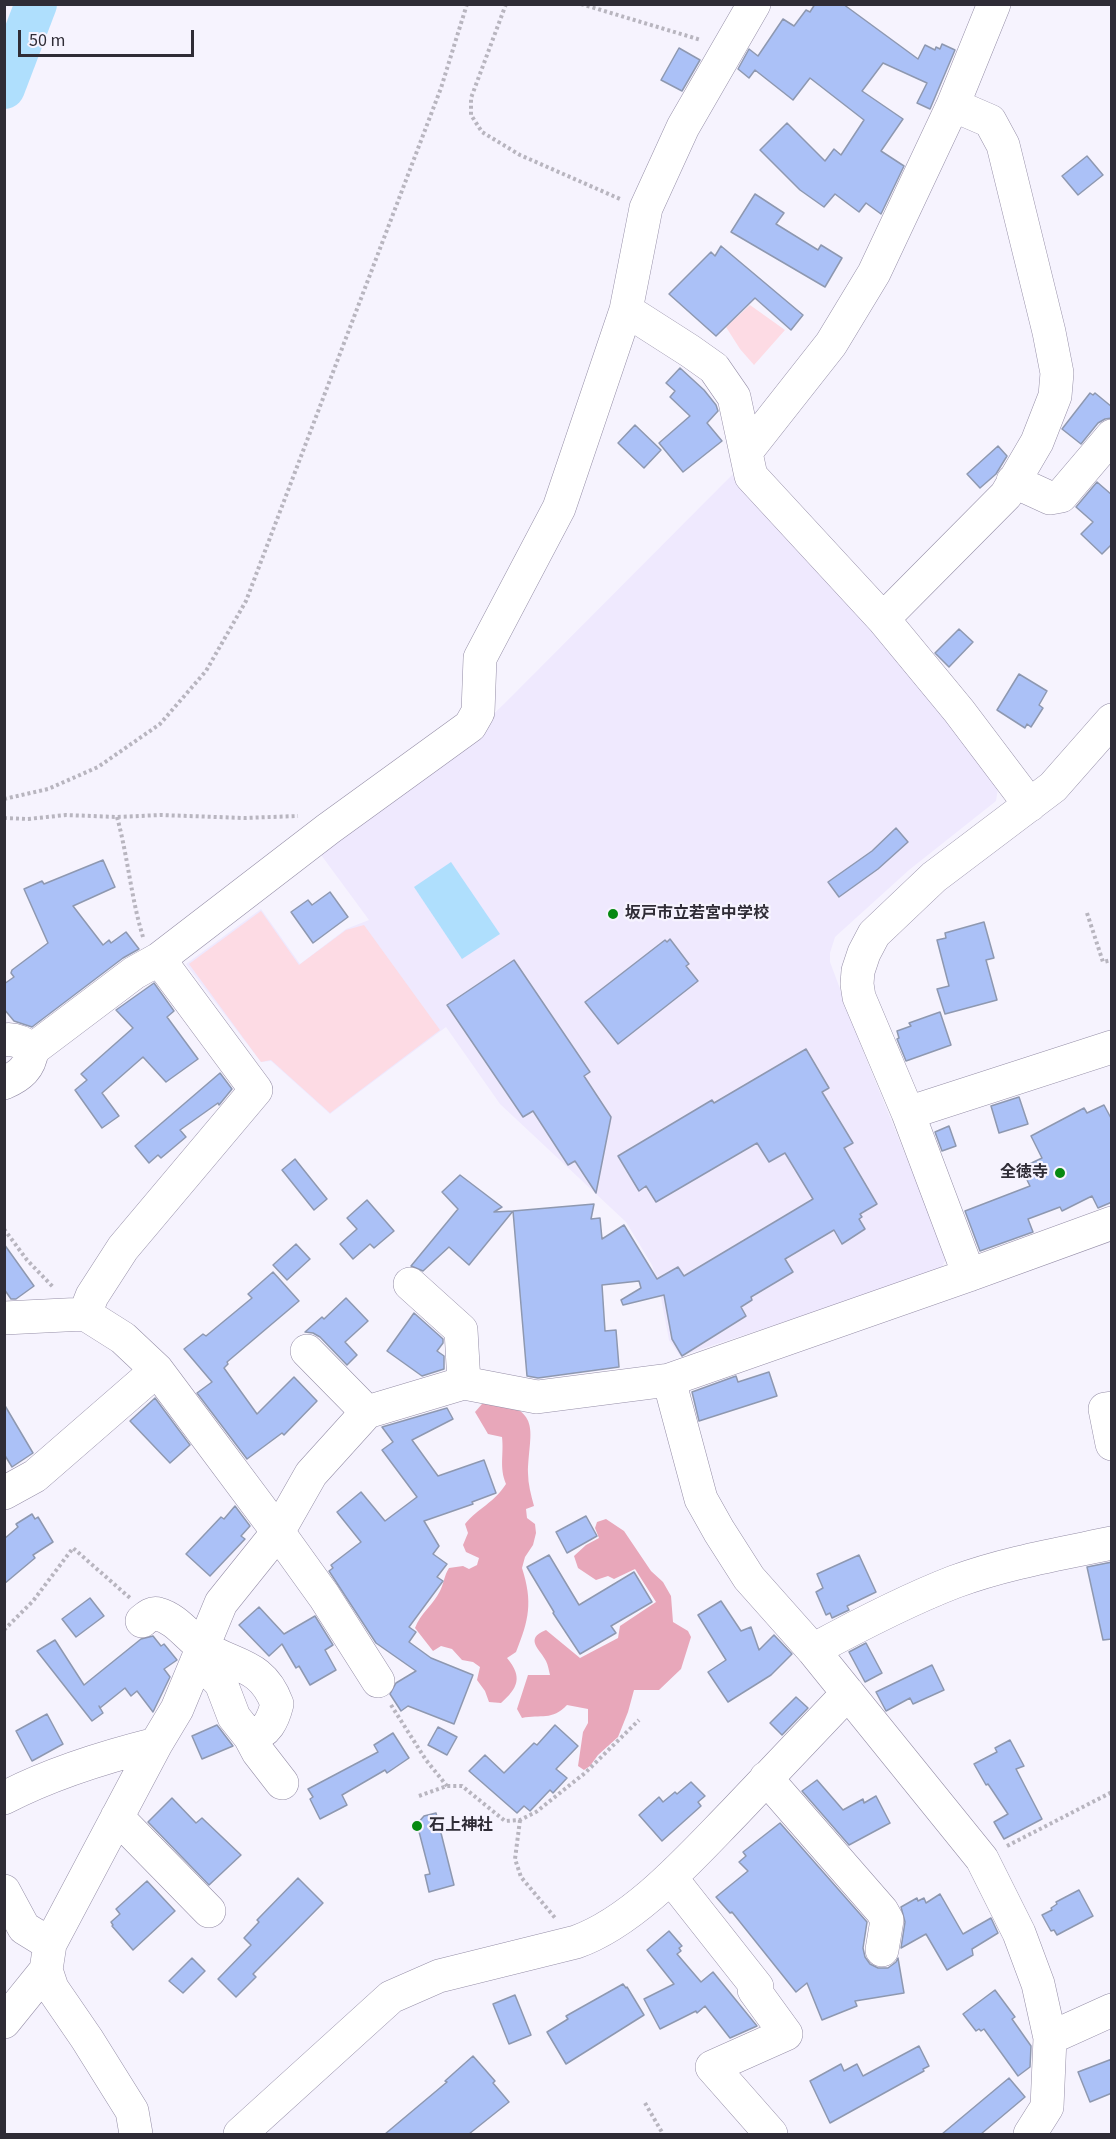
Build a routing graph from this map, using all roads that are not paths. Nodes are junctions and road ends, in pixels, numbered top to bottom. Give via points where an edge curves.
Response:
1 (754, 4) edge
2 (994, 4) edge
3 (953, 105) junction
4 (626, 310) junction
5 (1112, 436) edge
6 (746, 452) junction
7 (1013, 481) junction
8 (883, 619) junction
9 (1112, 720) edge
10 (1030, 805) junction
11 (159, 959) junction
12 (18, 1045) edge
13 (1112, 1047) edge
14 (4, 1083) edge
15 (908, 1113) junction
16 (1112, 1223) edge
17 (969, 1275) junction
18 (410, 1284) dead end
19 (86, 1310) junction
20 (4, 1318) edge
21 (307, 1351) dead end
22 (157, 1370) junction
23 (669, 1380) junction
24 (464, 1383) junction
25 (1112, 1408) edge
26 (367, 1412) junction
27 (1112, 1443) edge
28 (4, 1493) edge
29 (278, 1532) junction
30 (1112, 1543) edge
31 (147, 1617) road end
32 (813, 1650) junction
33 (199, 1656) junction
34 (378, 1681) road end
35 (848, 1694) junction
36 (250, 1737) junction
37 (156, 1743) junction
38 (766, 1778) junction
39 (282, 1783) dead end
40 (4, 1797) edge
41 (117, 1817) junction
42 (671, 1878) junction
43 (4, 1891) edge
44 (209, 1911) dead end
45 (882, 1950) dead end
46 (48, 1957) junction
47 (1112, 2010) edge
48 (4, 2022) edge
49 (1050, 2038) junction
50 (136, 2134) edge
51 (240, 2134) edge
52 (771, 2134) edge
53 (1030, 2134) edge

1 - 4 street via 683,127 646,208
2 - 3 street
3 - 6 street via 874,273 831,345
3 - 7 street via 990,121 1003,145 1057,373 1055,396 1046,422
4 - 6 street via 714,368 734,397
4 - 11 street via 559,508 480,658 478,712 470,726
5 - 7 street via 1061,496 1050,498
6 - 8 street via 751,476
7 - 8 street via 1006,495
8 - 10 street
9 - 10 street via 1053,787
10 - 15 street via 934,877 873,934 864,953 858,971 860,997
11 - 12 street
11 - 19 street via 256,1090 123,1248
12 - 14 street via 31,1061 20,1075
13 - 15 street
15 - 17 street
16 - 17 street
17 - 23 street
18 - 24 street via 461,1330
19 - 20 street
19 - 22 street
21 - 26 street
22 - 28 street via 35,1476
22 - 29 street
23 - 24 street via 537,1398
23 - 32 street via 702,1499 719,1531 749,1578
24 - 26 street
25 - 27 street via 1106,1409
26 - 29 street via 311,1474
29 - 33 street via 221,1603
29 - 34 street
30 - 32 street via 1021,1562 956,1581 883,1612
31 - 33 street via 158,1614 176,1624
32 - 35 street
33 - 36 street via 221,1683 234,1717
33 - 36 street via 243,1664 273,1692 278,1704 275,1714 268,1727
33 - 37 street via 177,1709
35 - 38 street
35 - 49 street via 982,1859 1023,1943 1038,1984
36 - 39 street
37 - 40 street
37 - 41 street
38 - 42 street
38 - 45 street via 882,1911 887,1920
41 - 44 street
41 - 46 street
42 - 51 street via 588,1938 439,1976 391,1997
42 - 52 street via 757,1987 754,1990 786,2034 712,2067
43 - 46 street via 24,1928
46 - 48 street
46 - 50 street via 52,1989 132,2111
47 - 49 street
49 - 53 street via 1047,2107

